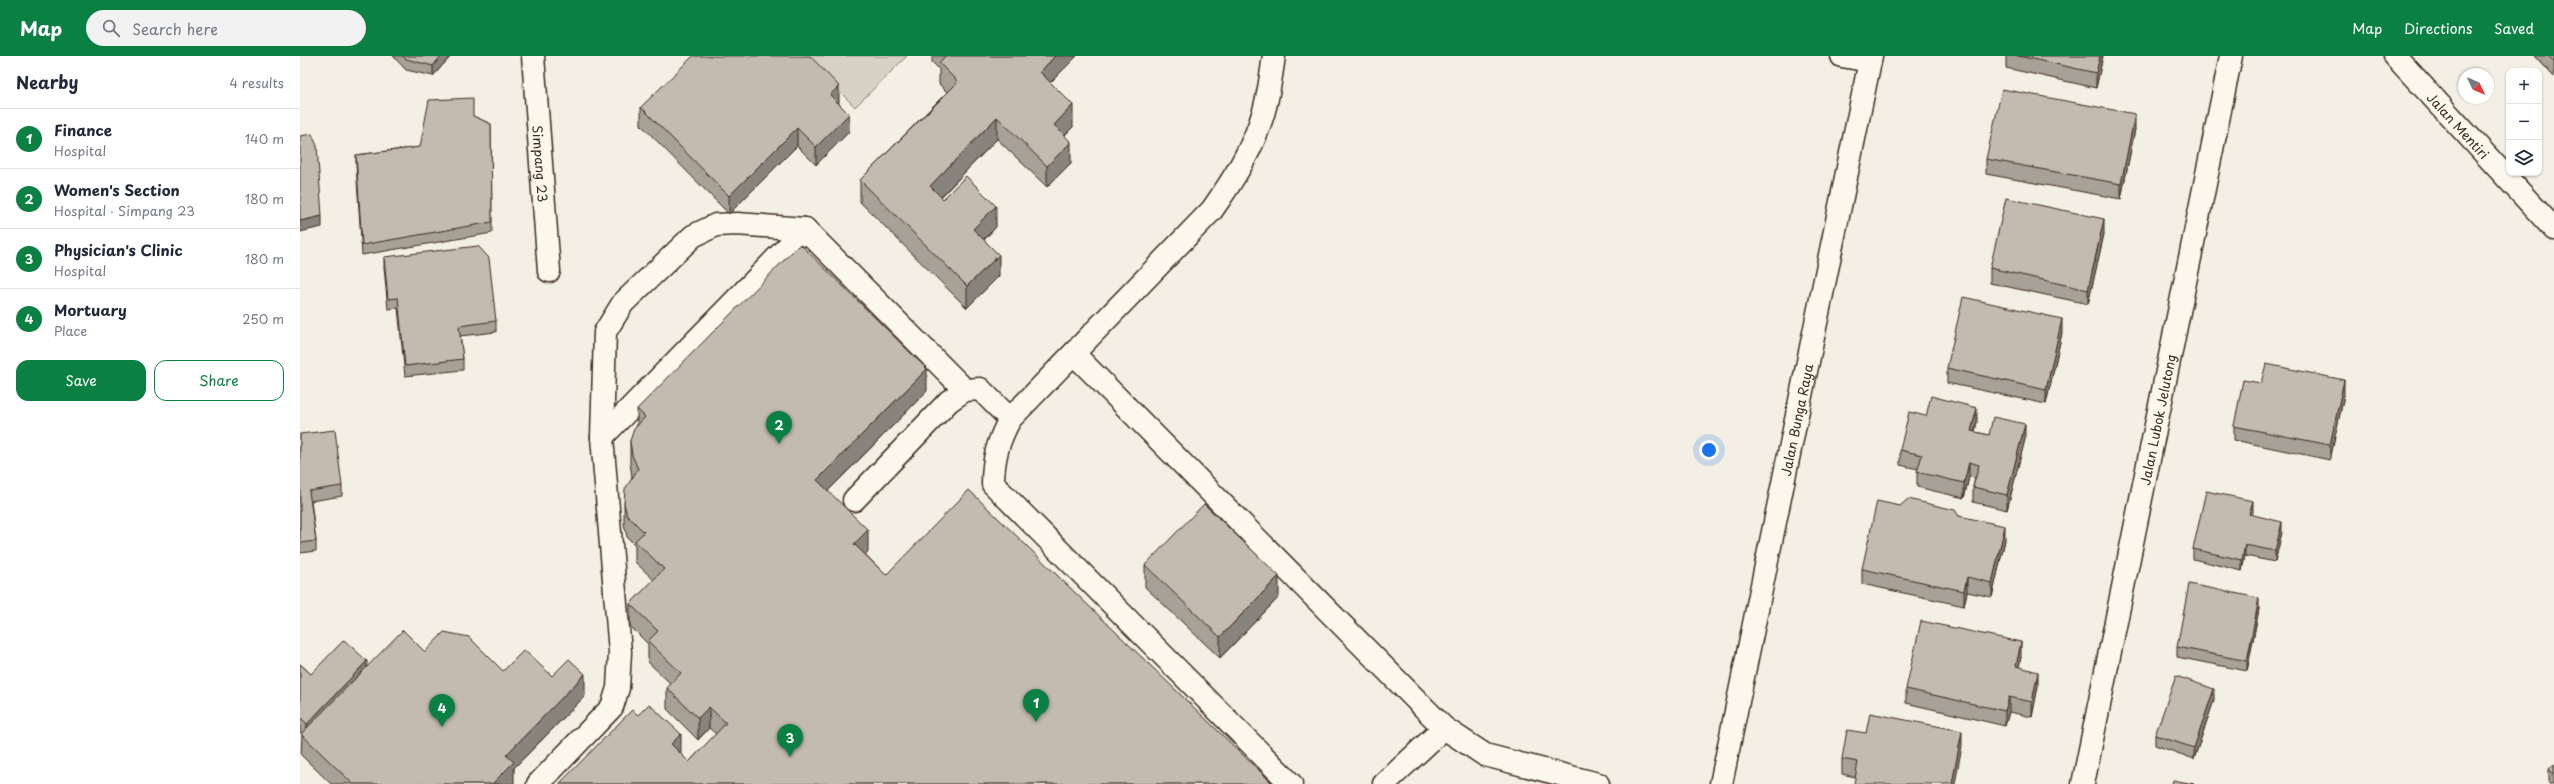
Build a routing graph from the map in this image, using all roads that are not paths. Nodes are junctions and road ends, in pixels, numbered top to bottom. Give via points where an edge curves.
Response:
1 (534, 56) edge
2 (1274, 56) edge
3 (1842, 56) edge
4 (2231, 56) edge
5 (2395, 56) edge
6 (1870, 59) edge
7 (805, 229) junction
8 (2554, 229) edge
9 (549, 272) dead end
10 (1074, 354) junction
11 (965, 390) junction
12 (1010, 419) junction
13 (602, 437) junction
14 (854, 500) dead end
15 (1444, 728) junction
16 (538, 784) edge
17 (1291, 784) edge
18 (1384, 784) edge
19 (1598, 784) edge
20 (1721, 784) edge
21 (2083, 784) edge

1 - 9 street, Simpang 23
2 - 10 street via 1264,114 1242,164 1228,187 1212,210
3 - 6 street
4 - 21 street, Jalan Lubok Jelutong
5 - 8 street, Jalan Mentiri
6 - 20 street, Jalan Bunga Raya
7 - 11 street
7 - 13 street
7 - 13 street via 716,225 693,236 623,303 605,332
10 - 12 street
10 - 15 street
11 - 12 street via 980,389
11 - 14 street via 950,401
12 - 17 street via 998,441 993,464 993,484
13 - 16 street via 620,652 618,688 612,707
15 - 18 street
15 - 19 street via 1460,741 1485,754

